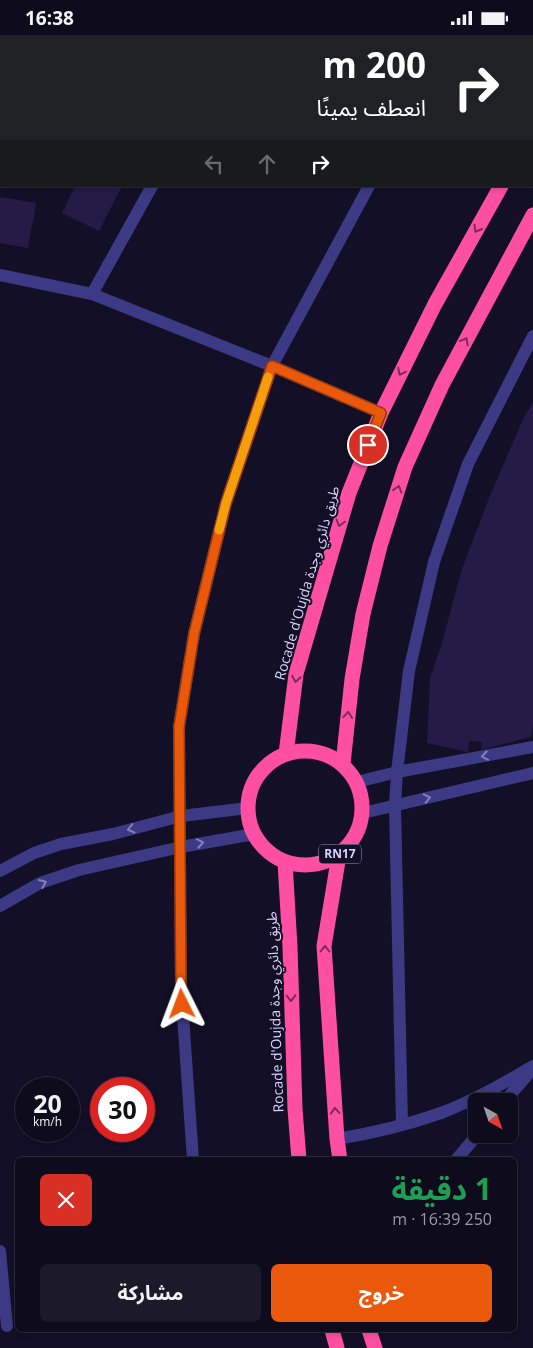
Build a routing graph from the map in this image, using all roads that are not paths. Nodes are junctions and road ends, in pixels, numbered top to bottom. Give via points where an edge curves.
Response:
1 (151, 187) edge
2 (368, 187) edge
3 (500, 187) edge
4 (533, 215) edge
5 (0, 275) edge
6 (92, 294) junction
7 (533, 336) edge
8 (272, 366) junction
9 (381, 413) junction
10 (533, 747) edge
11 (286, 754) junction
12 (342, 764) junction
13 (397, 772) junction
14 (533, 773) edge
15 (356, 781) junction
16 (395, 805) junction
17 (248, 808) junction
18 (363, 813) junction
19 (180, 816) junction
20 (254, 834) junction
21 (181, 847) junction
22 (339, 855) junction
23 (285, 862) junction
24 (0, 871) edge
25 (0, 906) edge
26 (533, 1067) edge
27 (512, 1093) edge
28 (402, 1125) junction
29 (337, 1139) junction
30 (470, 1143) edge
31 (193, 1157) edge
32 (299, 1157) edge
33 (340, 1157) edge
34 (459, 1157) edge
35 (0, 1251) edge
36 (8, 1326) edge
37 (333, 1332) edge
38 (370, 1332) edge
39 (337, 1348) edge
40 (375, 1348) edge

1 - 6 street
2 - 8 street
3 -> 9 highway, Rocade d'Oujda طريق دائري وجدة via 435,304
12 -> 4 highway via 362,614 405,467 442,385
5 - 6 street
6 - 8 street
7 - 13 street via 468,463 434,562 409,671
8 - 9 street
8 - 19 street via 226,503 194,634 179,727
9 -> 11 highway, Rocade d'Oujda طريق دائري وجدة via 349,493 296,674
10 -> 13 street
11 - 12 highway, RN17 via 316,751
11 - 17 highway, RN17 via 271,762 258,775 250,790
12 - 15 highway, RN17
13 - 15 street
13 - 16 street
16 -> 14 street
15 - 18 highway, RN17 via 361,792
16 - 18 street
16 - 28 street
17 - 19 street
17 - 20 highway, RN17
18 - 22 highway, RN17 via 351,843
19 - 21 street
19 -> 24 street via 54,846
21 -> 20 street
20 - 23 highway, RN17 via 266,851
25 -> 21 street via 61,875
21 - 31 street via 181,987
22 - 23 highway, RN17 via 313,865
29 -> 22 highway, RN17 via 324,946
23 -> 32 highway, Rocade d'Oujda طريق دائري وجدة
26 - 27 street
26 - 28 street via 442,1113
28 - 29 street
29 - 33 highway, RN17
30 - 34 street
35 - 36 street
37 - 39 highway
38 - 40 highway

